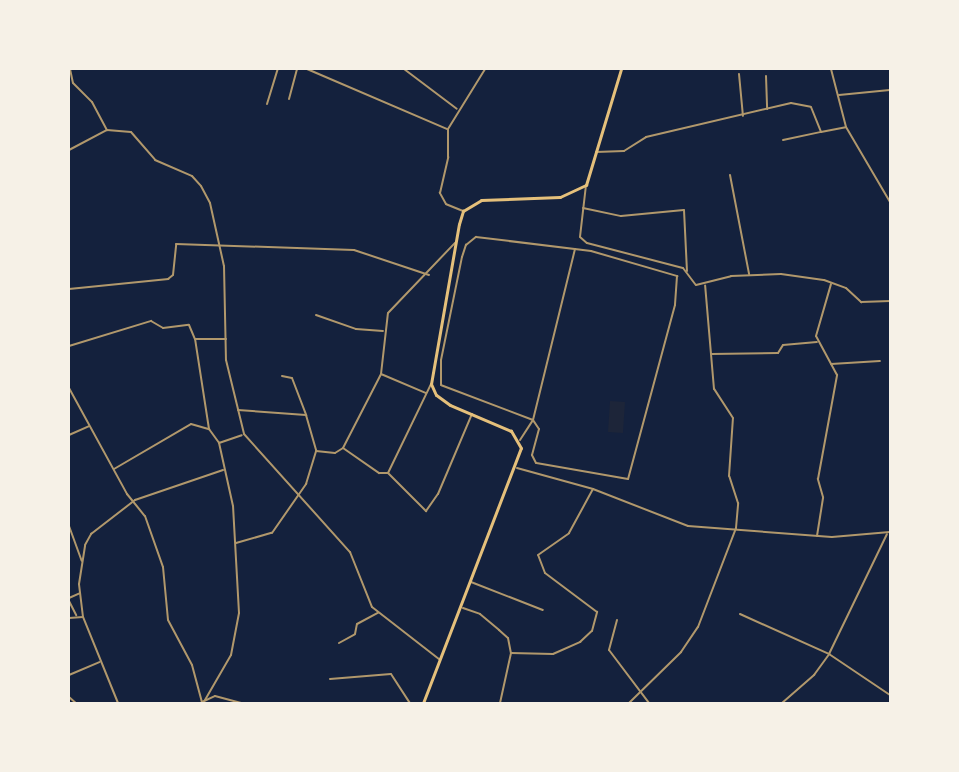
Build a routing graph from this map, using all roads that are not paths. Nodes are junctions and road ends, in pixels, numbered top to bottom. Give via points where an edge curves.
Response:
1 (70, 69) edge
2 (278, 69) edge
3 (297, 69) edge
4 (307, 69) edge
5 (404, 69) edge
6 (485, 69) edge
7 (621, 69) edge
8 (830, 69) edge
9 (739, 74) dead end
10 (766, 76) dead end
11 (890, 90) edge
12 (839, 96) junction
13 (289, 99) dead end
14 (268, 104) dead end
15 (457, 109) junction
16 (767, 109) junction
17 (743, 116) junction
18 (846, 126) junction
19 (448, 129) junction
20 (107, 130) junction
21 (821, 132) junction
22 (783, 140) dead end
23 (69, 150) edge
24 (596, 152) junction
25 (730, 175) dead end
26 (586, 185) junction
27 (890, 202) edge
28 (583, 208) junction
29 (464, 211) junction
30 (455, 243) junction
31 (220, 248) junction
32 (575, 249) junction
33 (687, 271) junction
34 (749, 274) junction
35 (429, 275) junction
36 (832, 283) junction
37 (705, 285) junction
38 (69, 289) edge
39 (890, 300) edge
40 (316, 315) dead end
41 (384, 331) junction
42 (195, 339) junction
43 (226, 339) junction
44 (817, 342) junction
45 (69, 346) edge
46 (711, 354) junction
47 (880, 361) dead end
48 (831, 364) junction
49 (381, 374) junction
50 (282, 376) dead end
51 (431, 384) junction
52 (69, 388) edge
53 (426, 393) junction
54 (237, 410) junction
55 (306, 414) junction
56 (472, 414) junction
57 (533, 420) junction
58 (90, 425) junction
59 (209, 429) junction
60 (244, 434) junction
61 (69, 435) edge
62 (520, 440) junction
63 (219, 443) junction
64 (343, 448) junction
65 (316, 452) junction
66 (517, 468) junction
67 (114, 469) junction
68 (223, 470) junction
69 (388, 474) junction
70 (592, 489) junction
71 (297, 496) junction
72 (135, 500) junction
73 (69, 526) edge
74 (736, 528) junction
75 (889, 533) edge
76 (817, 536) junction
77 (236, 543) junction
78 (82, 561) junction
79 (472, 582) junction
80 (890, 583) edge
81 (80, 593) junction
82 (69, 600) edge
83 (463, 608) junction
84 (890, 608) edge
85 (543, 610) dead end
86 (378, 613) junction
87 (740, 614) dead end
88 (76, 615) junction
89 (83, 617) junction
90 (69, 618) edge
91 (617, 620) dead end
92 (338, 643) dead end
93 (511, 653) junction
94 (829, 654) junction
95 (440, 660) junction
96 (98, 662) junction
97 (69, 675) edge
98 (330, 679) dead end
99 (637, 692) junction
100 (890, 695) edge
101 (69, 697) edge
102 (208, 700) junction
103 (76, 703) edge
104 (118, 703) edge
105 (202, 703) edge
106 (208, 703) edge
107 (242, 703) edge
108 (410, 703) edge
109 (423, 703) edge
110 (500, 703) edge
111 (556, 703) edge
112 (569, 703) edge
113 (629, 703) edge
114 (649, 703) edge
115 (782, 703) edge

1 - 20 street via 73,83 92,102
2 - 14 street
3 - 13 street
4 - 19 street
5 - 15 street
6 - 15 street
7 - 24 main road
8 - 12 street
9 - 17 street
10 - 16 street
11 - 12 street
12 - 18 street
15 - 19 street
16 - 17 street
16 - 21 street via 791,103 811,107
17 - 24 street via 646,137 624,151
18 - 21 street
18 - 27 street
19 - 29 street via 448,157 440,193 446,204
20 - 23 street
20 - 31 street via 131,132 155,160 192,176 210,202
21 - 22 street
24 - 26 main road
25 - 34 street
26 - 28 street
26 - 29 main road via 560,197 481,200
28 - 33 street via 580,237 587,243
28 - 33 street via 621,216 684,210
29 - 30 main road
30 - 35 street
30 - 51 main road
31 - 35 street via 290,245 354,250
31 - 38 street via 174,245 173,275 168,279
31 - 43 street via 227,292
32 - 57 street
32 - 57 street via 476,237 466,245 462,257 441,360 441,385
32 - 57 street via 663,270 679,280 631,476 615,480 536,463 532,455 539,429
33 - 37 street via 696,285
34 - 36 street via 781,274
34 - 37 street
35 - 41 street via 388,313
36 - 39 street via 861,302
36 - 44 street via 818,315
37 - 46 street
40 - 41 street via 356,328
41 - 49 street
42 - 43 street
42 - 45 street via 189,325 163,328 151,321
42 - 59 street
43 - 54 street
44 - 46 street via 783,345 778,353
44 - 48 street
46 - 74 street via 717,396 733,418 729,471 738,503
47 - 48 street
48 - 76 street via 836,383 818,479 823,497
49 - 53 street
49 - 64 street
50 - 55 street via 292,378
51 - 53 street
51 - 56 main road via 440,398
52 - 58 street
53 - 69 street
54 - 55 street
54 - 60 street
55 - 65 street
56 - 62 main road via 511,431
56 - 69 street via 428,510 422,510
57 - 62 street
58 - 61 street
58 - 67 street
59 - 63 street
59 - 67 street via 191,424
60 - 63 street
60 - 71 street
62 - 66 main road
63 - 68 street
64 - 65 street via 336,453
64 - 69 street via 379,473
65 - 71 street
66 - 70 street
66 - 79 main road
67 - 72 street
68 - 72 street
68 - 77 street via 230,485
70 - 74 street via 688,526
70 - 93 street via 567,536 538,555 545,573 594,608 592,631 560,652
71 - 77 street via 272,532
71 - 86 street via 350,552 365,593
72 - 78 street via 91,534
72 - 105 street via 163,567 168,620 192,665
73 - 78 street
74 - 76 street
74 - 99 street via 698,627 681,652
75 - 76 street
75 - 94 street
77 - 105 street via 235,642 210,695
78 - 81 street
79 - 83 main road
79 - 85 street
80 - 84 street
81 - 82 street
81 - 89 street
82 - 88 street
83 - 93 street via 480,614 508,638
83 - 95 main road
86 - 92 street via 357,624 355,634
86 - 95 street
87 - 94 street
88 - 89 street
88 - 90 street
89 - 96 street
91 - 99 street via 610,650
93 - 110 street
94 - 100 street
94 - 115 street via 814,675
95 - 109 main road
96 - 97 street
96 - 104 street
98 - 108 street via 391,674
99 - 113 street
99 - 114 street
101 - 103 street
102 - 105 street
102 - 106 street
102 - 107 street via 215,696
111 - 112 street

